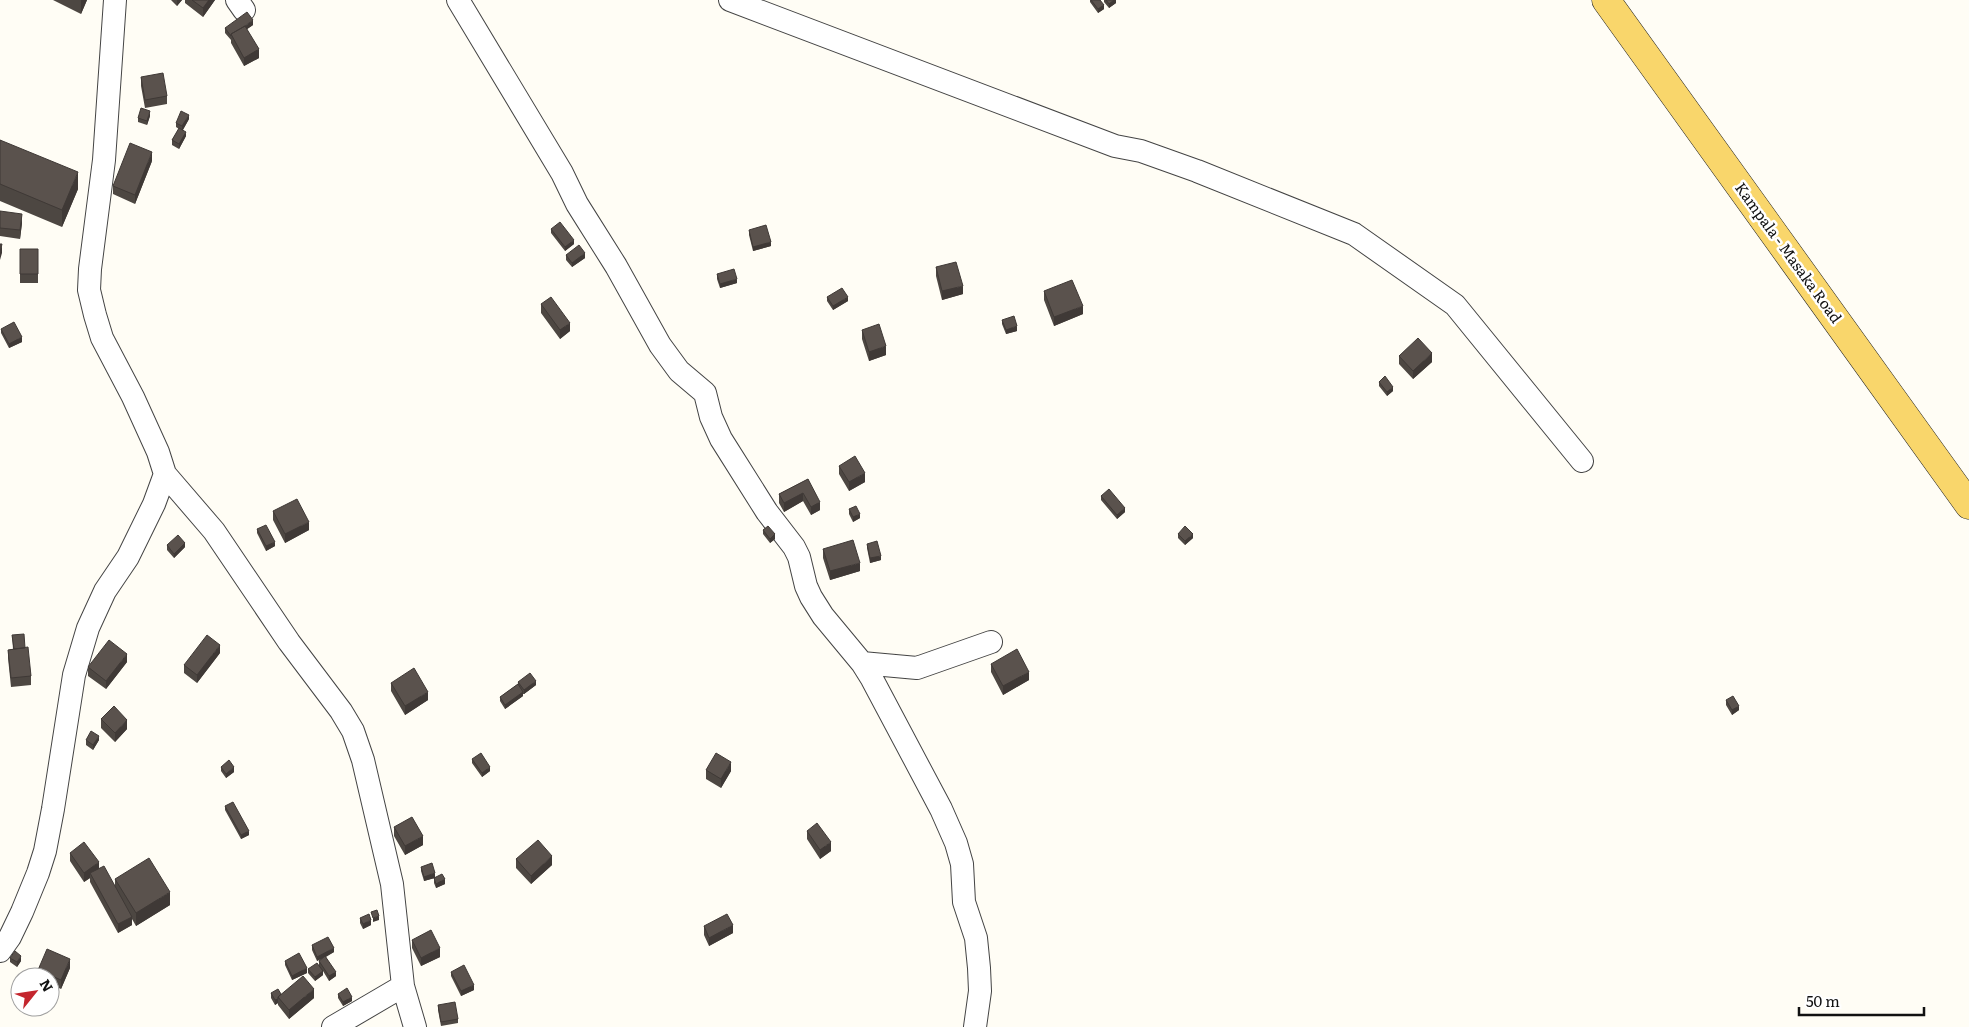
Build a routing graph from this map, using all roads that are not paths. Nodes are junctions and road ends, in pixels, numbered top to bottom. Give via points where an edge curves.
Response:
1 (115, 0) edge
2 (458, 0) edge
3 (730, 0) edge
4 (1606, 0) edge
5 (1582, 461) dead end
6 (165, 474) junction
7 (1969, 505) edge
8 (991, 642) dead end
9 (862, 663) junction
10 (0, 951) edge
11 (403, 986) junction
12 (333, 1027) edge
13 (415, 1027) edge
14 (975, 1027) edge

1 - 6 street via 104,160 89,290 102,338 137,405
2 - 9 street via 562,173 576,204 616,266 660,346 679,370 705,393 721,439 767,512 794,547 811,597
3 - 5 street via 1115,146 1142,151 1197,171 1354,234 1455,305
4 - 7 main road, Kampala - Masaka Road
6 - 10 street via 128,557 105,591 88,628 74,675 45,851 22,912
6 - 11 street via 214,531 353,732 363,760 392,884
8 - 9 street via 917,668
9 - 14 street via 941,808 956,843 962,864 964,902 976,938 980,991
11 - 12 street
11 - 13 street

